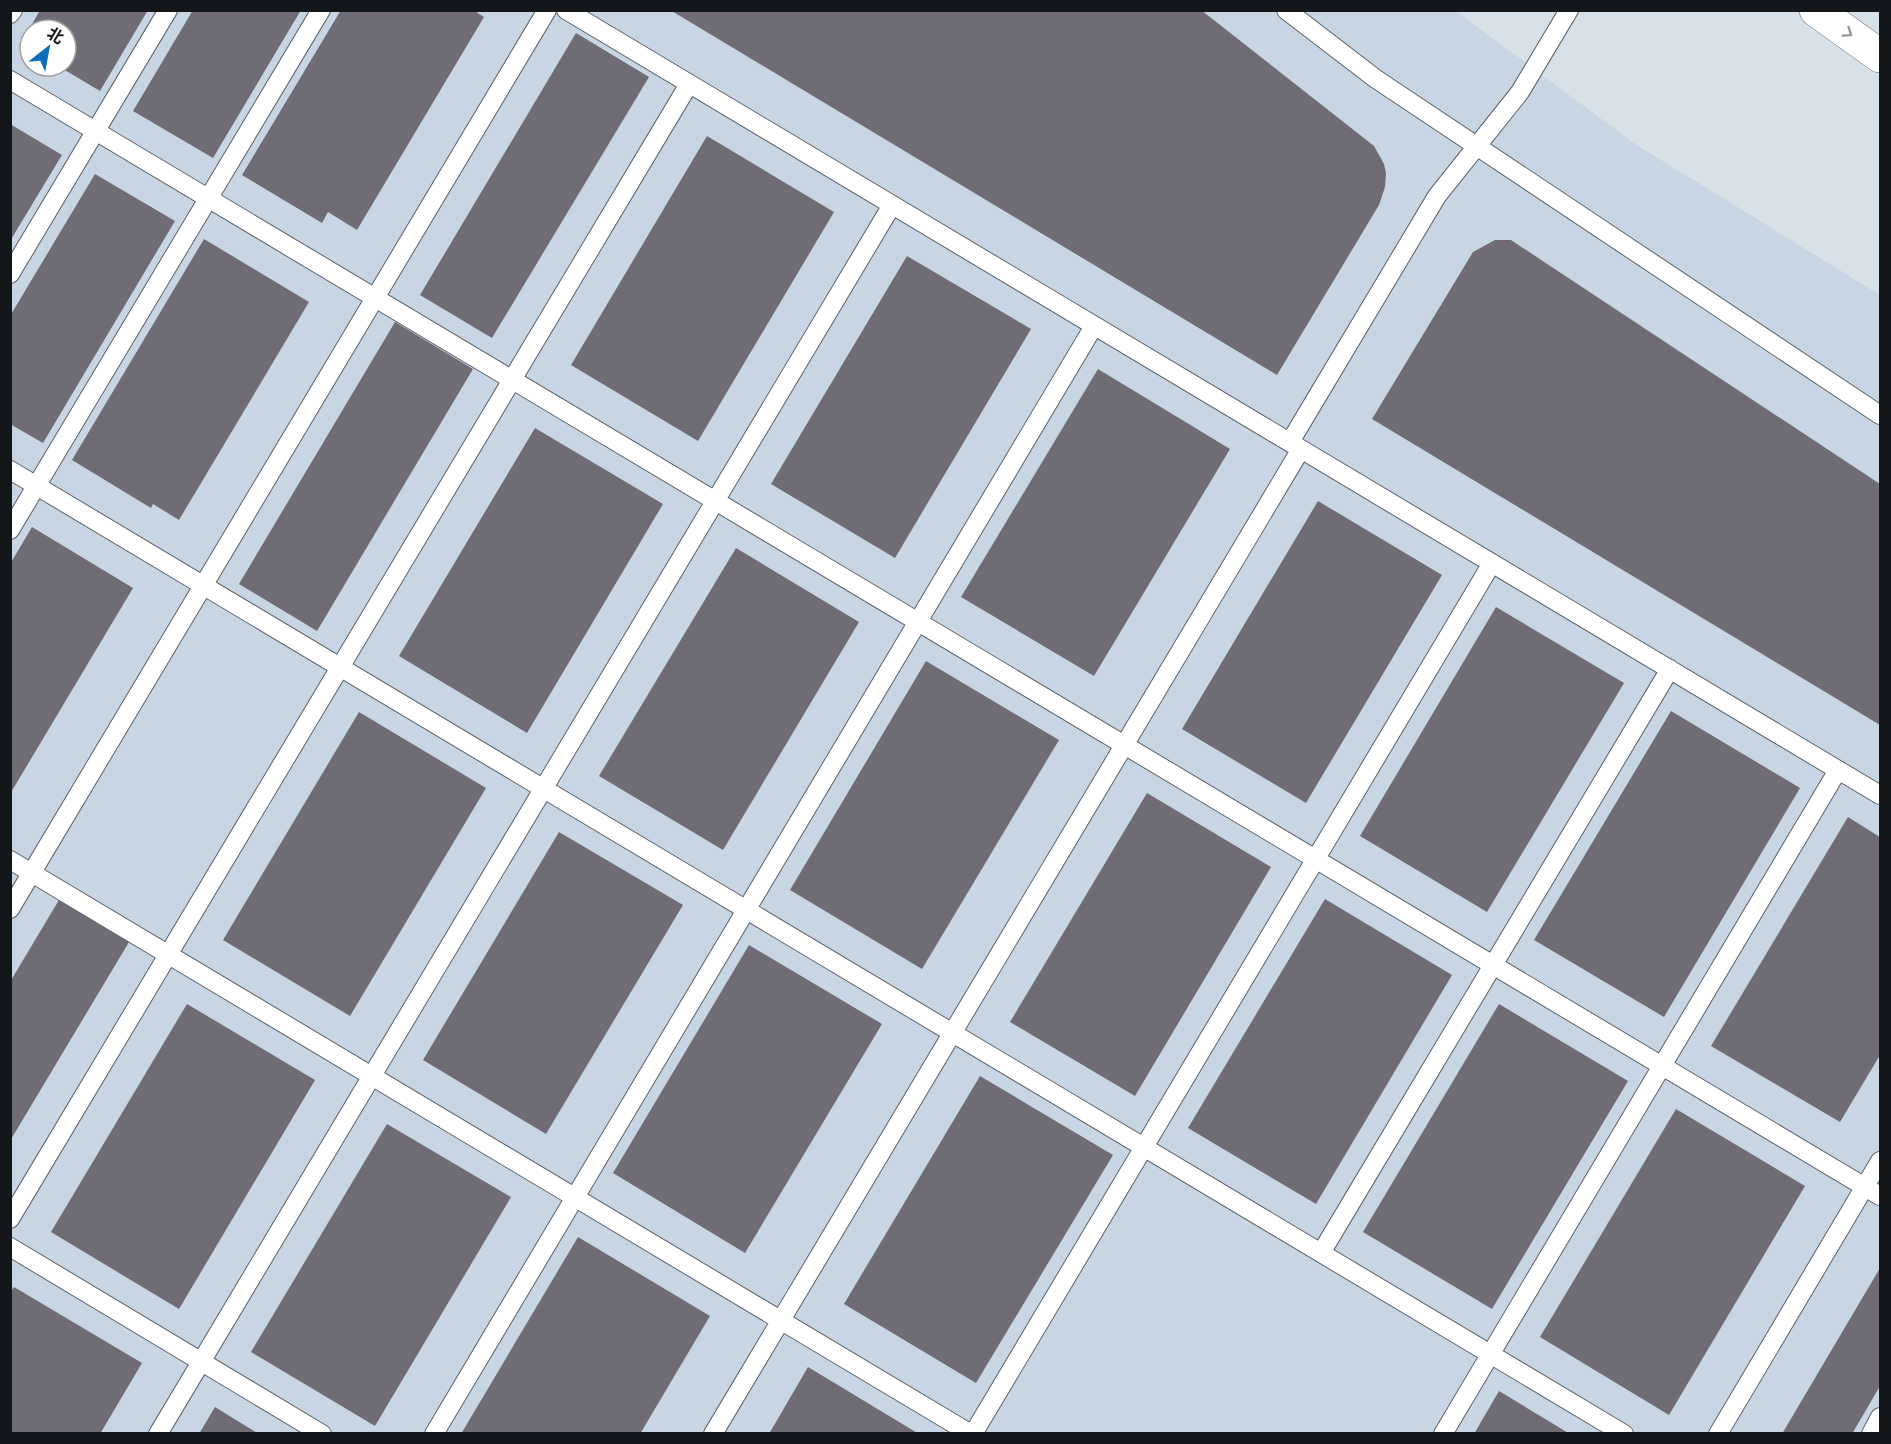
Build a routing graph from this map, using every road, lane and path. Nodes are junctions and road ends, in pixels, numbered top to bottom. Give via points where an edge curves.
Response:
1 (13, 10) edge
2 (168, 10) edge
3 (321, 10) edge
4 (547, 10) edge
5 (566, 10) edge
6 (1287, 10) edge
7 (1569, 10) edge
8 (1816, 10) edge
9 (10, 14) edge
10 (1881, 56) edge
11 (10, 80) edge
12 (688, 84) junction
13 (96, 131) junction
14 (1476, 147) junction
15 (208, 198) junction
16 (892, 205) junction
17 (10, 274) edge
18 (376, 298) junction
19 (1095, 326) junction
20 (512, 380) junction
21 (1881, 415) edge
22 (1295, 446) junction
23 (10, 470) edge
24 (37, 486) junction
25 (715, 501) junction
26 (10, 530) edge
27 (1492, 563) junction
28 (204, 585) junction
29 (918, 622) junction
30 (340, 667) junction
31 (1670, 669) junction
32 (1124, 745) junction
33 (1838, 770) junction
34 (544, 788) junction
35 (1881, 795) edge
36 (1316, 859) junction
37 (10, 860) edge
38 (32, 873) junction
39 (10, 909) edge
40 (747, 910) junction
41 (168, 954) junction
42 (1493, 965) junction
43 (952, 1033) junction
44 (1662, 1066) junction
45 (372, 1076) junction
46 (1144, 1147) junction
47 (1881, 1161) edge
48 (1873, 1192) edge
49 (575, 1197) junction
50 (10, 1219) edge
51 (10, 1247) edge
52 (1321, 1253) junction
53 (781, 1320) junction
54 (1491, 1353) junction
55 (202, 1361) junction
56 (1881, 1417) edge
57 (159, 1434) edge
58 (322, 1434) edge
59 (434, 1434) edge
60 (713, 1434) edge
61 (972, 1434) edge
62 (1443, 1434) edge
63 (1624, 1434) edge
64 (1718, 1434) edge
65 (1871, 1434) edge

1 - 9 lane
2 - 13 lane
3 - 15 lane
4 - 18 lane
5 - 12 lane
6 - 14 lane via 1376,79
7 - 14 lane via 1520,92
8 -> 10 main road
11 - 13 lane
12 - 16 lane
12 - 20 lane
13 - 15 lane
13 - 17 lane
14 - 21 lane
14 - 22 lane via 1437,196
15 - 18 lane
15 - 24 lane
16 - 19 lane
16 - 25 lane
18 - 20 lane
18 - 28 lane
19 - 22 lane
19 - 29 lane
20 - 25 lane
20 - 30 lane
22 - 27 lane
22 - 32 lane
23 - 24 lane
24 - 26 lane
24 - 28 lane
25 - 29 lane
25 - 34 lane
27 - 31 lane
27 - 36 lane
28 - 30 lane
28 - 38 lane
29 - 32 lane
29 - 40 lane
30 - 34 lane
30 - 41 lane
31 - 33 lane
31 - 42 lane
32 - 36 lane
32 - 43 lane
33 - 35 lane
33 - 44 lane
34 - 40 lane
34 - 45 lane
36 - 42 lane
36 - 46 lane
37 - 38 lane
38 - 39 lane
38 - 41 lane
40 - 43 lane
40 - 49 lane
41 - 45 lane
41 - 50 lane
42 - 44 lane
42 - 52 lane
43 - 46 lane
43 - 53 lane
44 - 48 lane
44 - 54 lane
45 - 49 lane
45 - 55 lane
46 - 52 lane
46 - 61 lane
47 - 48 lane
48 - 64 lane
49 - 53 lane
49 - 59 lane
51 - 55 lane
52 - 54 lane
53 - 60 lane
53 - 61 lane
54 - 62 lane
54 - 63 lane
55 - 57 lane
55 - 58 lane
56 - 65 lane

